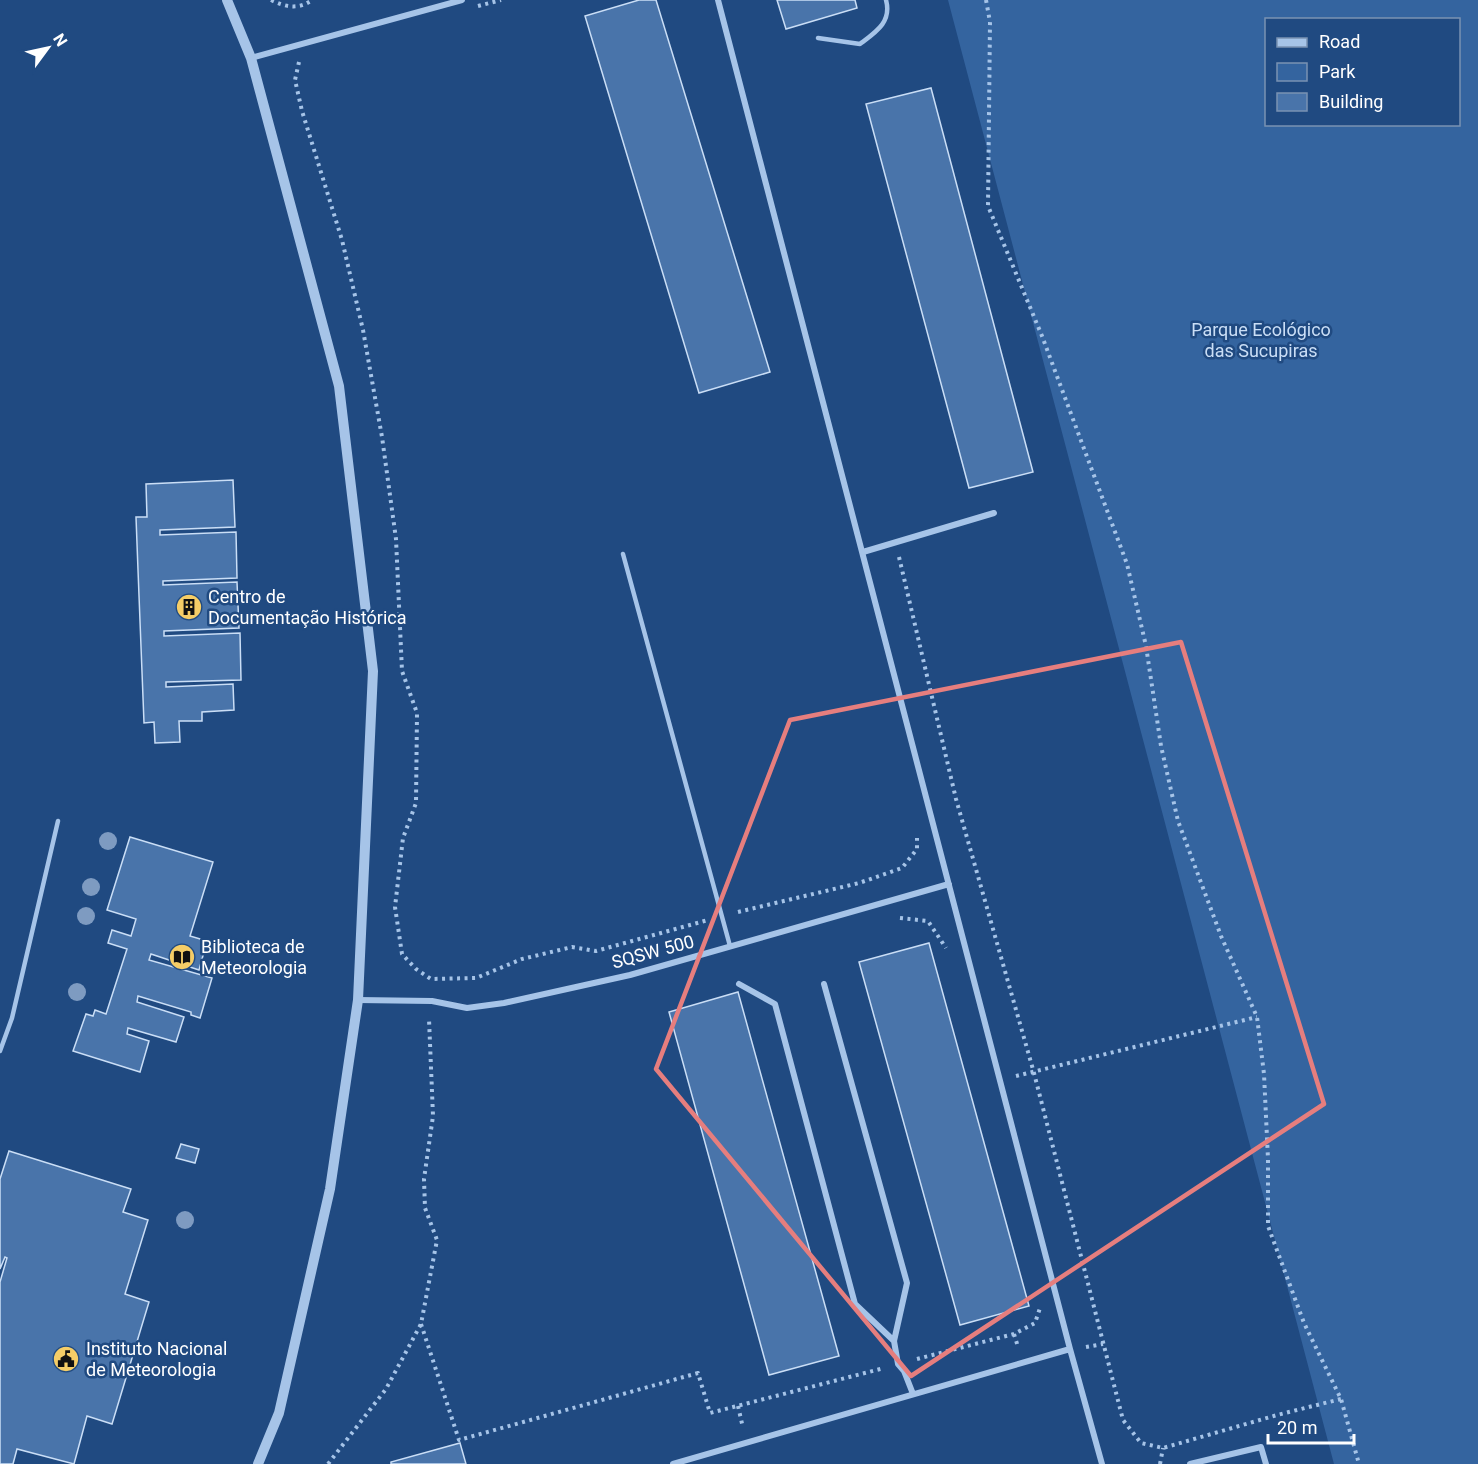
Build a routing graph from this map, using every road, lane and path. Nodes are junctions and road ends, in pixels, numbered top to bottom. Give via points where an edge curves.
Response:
1 (227, 0) edge
2 (271, 0) edge
3 (312, 0) edge
4 (462, 0) edge
5 (501, 0) edge
6 (718, 0) edge
7 (886, 0) edge
8 (986, 0) edge
9 (467, 9) dead end
10 (818, 38) dead end
11 (251, 58) junction
12 (300, 60) dead end
13 (994, 513) dead end
14 (895, 542) junction
15 (863, 552) junction
16 (623, 554) dead end
17 (58, 821) dead end
18 (916, 828) dead end
19 (949, 884) junction
20 (722, 916) junction
21 (894, 917) dead end
22 (730, 946) junction
23 (947, 950) dead end
24 (739, 984) dead end
25 (824, 984) dead end
26 (358, 1000) junction
27 (1257, 1017) junction
28 (429, 1019) dead end
29 (0, 1051) edge
30 (1034, 1073) junction
31 (1000, 1080) junction
32 (1041, 1306) dead end
33 (421, 1324) junction
34 (894, 1341) junction
35 (1070, 1349) junction
36 (898, 1364) junction
37 (913, 1394) junction
38 (1341, 1399) junction
39 (1163, 1448) junction
40 (258, 1464) edge
41 (328, 1464) edge
42 (673, 1464) edge
43 (1102, 1464) edge
44 (1160, 1464) edge
45 (1190, 1464) edge
46 (1266, 1464) edge
47 (1359, 1464) edge

1 - 11 street
2 - 3 path via 284,6 303,6
4 - 11 street
5 - 9 path
6 - 15 street
7 - 10 lane via 888,9 880,29 860,44
8 - 27 path via 990,22 988,206 1042,336 1127,564 1178,821 1221,936
11 - 26 street via 339,386 373,671
12 - 20 path via 295,80 302,111 342,240 363,330 396,539 402,671 417,713 416,803 403,838 395,907 402,954 431,979 476,978 522,959 572,947 596,951
13 - 14 street
14 - 15 street
14 - 30 path via 956,799
15 - 19 street
16 - 20 lane
17 - 29 lane via 12,1018
18 - 20 path via 917,849 902,868 859,883
19 - 22 street, SQSW 500
19 - 31 street
20 - 22 lane
21 - 23 path via 928,921
22 - 26 street, SQSW 500 via 630,975 504,1003 467,1008 432,1001
24 - 34 street via 775,1004 855,1304
25 - 34 street via 907,1283
26 - 40 street via 330,1189 279,1413
27 - 30 path
27 - 38 path via 1264,1074 1268,1226 1304,1323
28 - 33 path via 433,1116 424,1179 425,1208 437,1240
30 - 31 path
30 - 39 path via 1123,1420 1141,1443
31 - 35 street
32 - 36 path via 1035,1323 1014,1334
33 - 36 path via 459,1440 698,1373 710,1413
33 - 41 path via 386,1389
34 - 36 street
35 - 37 street
35 - 43 street
36 - 37 street
37 - 42 street
38 - 39 path
38 - 47 path
39 - 44 path
45 - 46 street via 1261,1447

